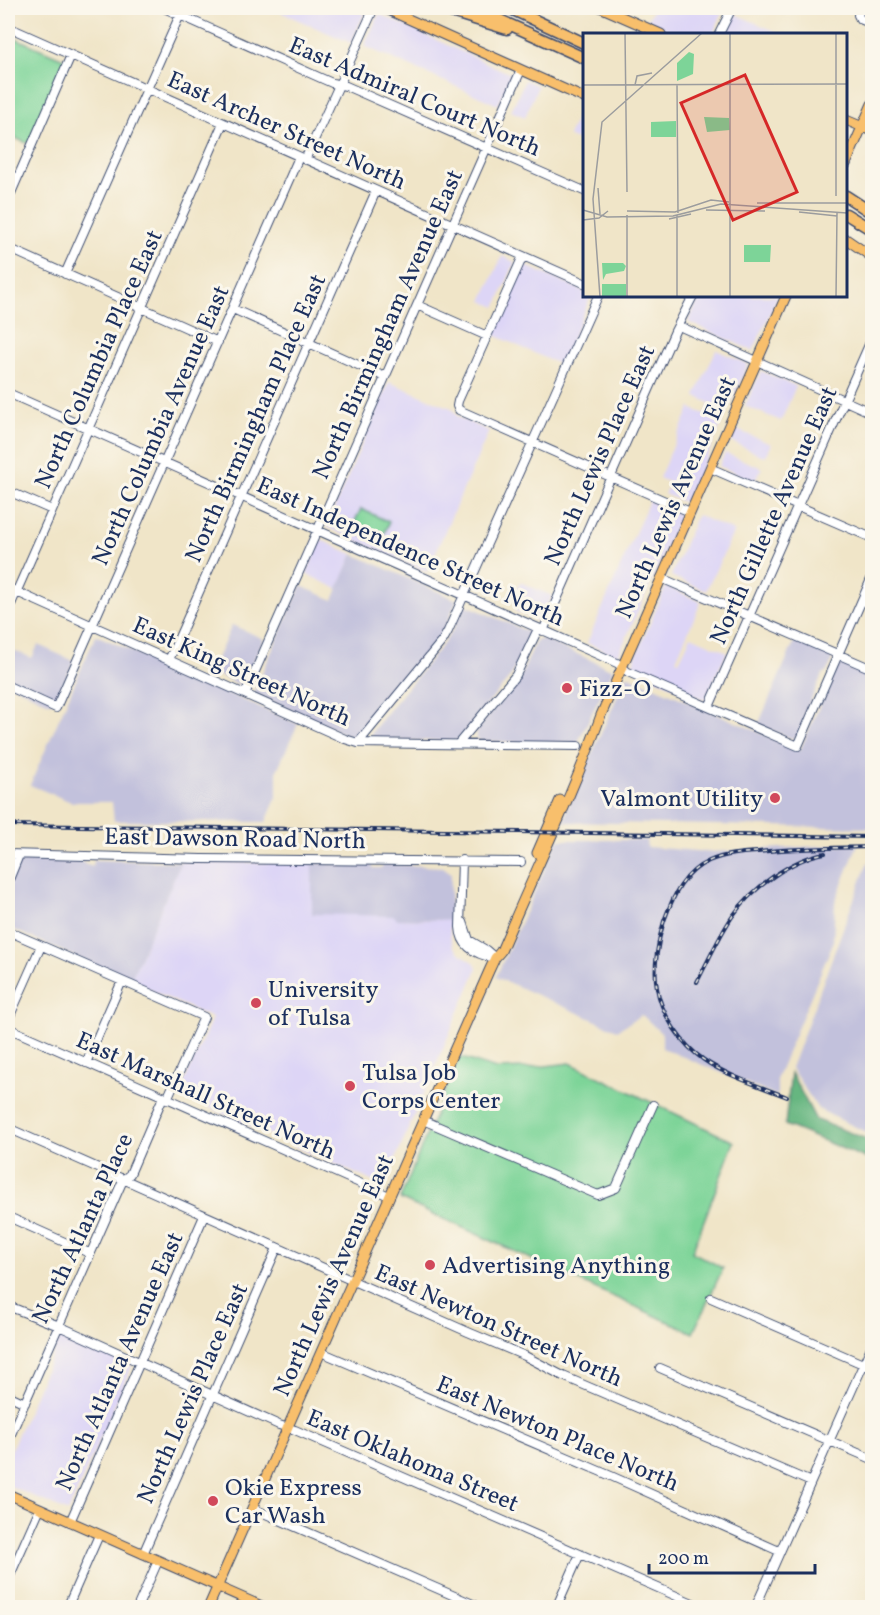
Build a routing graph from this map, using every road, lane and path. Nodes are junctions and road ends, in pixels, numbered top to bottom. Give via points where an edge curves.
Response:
1 (164, 8) edge
2 (374, 8) edge
3 (384, 8) edge
4 (438, 8) edge
5 (473, 8) edge
6 (509, 8) edge
7 (515, 8) edge
8 (602, 8) edge
9 (732, 8) edge
10 (181, 11) edge
11 (528, 16) junction
12 (8, 27) edge
13 (659, 33) edge
14 (720, 33) edge
15 (548, 41) junction
16 (583, 42) edge
17 (71, 55) junction
18 (583, 57) edge
19 (521, 70) junction
20 (339, 85) junction
21 (146, 89) junction
22 (583, 97) edge
23 (873, 104) edge
24 (847, 120) edge
25 (223, 123) junction
26 (862, 127) junction
27 (873, 131) edge
28 (486, 148) junction
29 (302, 158) junction
30 (847, 162) edge
31 (583, 190) edge
32 (376, 191) junction
33 (847, 197) edge
34 (8, 200) edge
35 (873, 213) edge
36 (847, 215) edge
37 (452, 225) junction
38 (873, 230) edge
39 (847, 240) edge
40 (8, 248) edge
41 (523, 256) junction
42 (873, 257) edge
43 (64, 274) junction
44 (583, 283) edge
45 (598, 297) edge
46 (693, 297) edge
47 (786, 297) edge
48 (417, 305) junction
49 (142, 308) junction
50 (232, 309) junction
51 (679, 326) junction
52 (487, 336) junction
53 (873, 338) edge
54 (218, 342) junction
55 (309, 343) junction
56 (757, 361) junction
57 (385, 377) junction
58 (8, 393) edge
59 (845, 401) junction
60 (873, 412) edge
61 (88, 429) junction
62 (533, 443) junction
63 (165, 463) junction
64 (710, 468) junction
65 (611, 477) junction
66 (8, 490) edge
67 (241, 497) junction
68 (798, 506) junction
69 (52, 510) junction
70 (690, 512) junction
71 (318, 531) junction
72 (873, 538) edge
73 (873, 576) edge
74 (661, 578) junction
75 (8, 588) edge
76 (16, 592) junction
77 (464, 596) junction
78 (8, 611) edge
79 (750, 616) junction
80 (92, 626) junction
81 (540, 630) junction
82 (838, 654) junction
83 (169, 660) junction
84 (622, 668) junction
85 (873, 669) edge
86 (8, 686) edge
87 (245, 694) junction
88 (709, 707) junction
89 (358, 743) junction
90 (458, 744) junction
91 (578, 746) dead end
92 (8, 854) edge
93 (19, 855) junction
94 (462, 860) junction
95 (521, 862) dead end
96 (8, 882) edge
97 (8, 931) edge
98 (41, 946) junction
99 (495, 958) junction
100 (122, 981) junction
101 (8, 1020) edge
102 (8, 1028) edge
103 (86, 1063) junction
104 (165, 1098) junction
105 (653, 1105) dead end
106 (423, 1120) junction
107 (10, 1129) edge
108 (8, 1141) edge
109 (123, 1180) junction
110 (389, 1196) junction
111 (204, 1216) junction
112 (14, 1219) dead end
113 (278, 1248) junction
114 (89, 1253) junction
115 (352, 1281) junction
116 (711, 1298) dead end
117 (8, 1306) edge
118 (59, 1326) junction
119 (873, 1345) edge
120 (321, 1352) junction
121 (140, 1362) junction
122 (864, 1364) junction
123 (660, 1368) dead end
124 (873, 1368) edge
125 (8, 1395) edge
126 (213, 1395) junction
127 (25, 1403) junction
128 (288, 1428) junction
129 (8, 1441) edge
130 (830, 1441) junction
131 (873, 1459) edge
132 (811, 1482) junction
133 (8, 1494) edge
134 (40, 1508) junction
135 (252, 1509) junction
136 (70, 1522) junction
137 (99, 1535) junction
138 (780, 1551) junction
139 (143, 1554) junction
140 (580, 1554) junction
141 (158, 1561) junction
142 (8, 1580) edge
143 (217, 1587) junction
144 (67, 1608) edge
145 (137, 1608) edge
146 (208, 1608) edge
147 (266, 1608) edge
148 (482, 1608) edge
149 (556, 1608) edge
150 (704, 1608) edge
151 (755, 1608) edge

1 - 10 street, East Admiral Court North
2 - 20 street, North Columbia Avenue East
3 - 19 main road
4 - 15 highway
5 - 15 highway
6 - 11 highway
7 - 11 highway
8 - 13 main road
9 - 14 street
10 - 20 street, East Admiral Court North
10 - 21 street
11 - 16 highway
12 - 17 street, East Archer Street North
15 - 18 highway
17 - 21 street, East Archer Street North
17 - 34 street
19 - 22 main road
19 - 28 street, North Birmingham Avenue East
20 - 28 street, East Admiral Court North
20 - 29 street, North Columbia Avenue East
21 - 25 street, East Archer Street North
21 - 43 street
23 - 26 main road
24 - 26 main road
25 - 29 street, East Archer Street North
25 - 49 street, North Columbia Place East
26 - 27 main road
26 - 30 main road
28 - 31 street, East Admiral Court North
28 - 37 street, North Birmingham Avenue East
29 - 32 street, East Archer Street North
29 - 50 street, North Columbia Avenue East
32 - 37 street, East Archer Street North
32 - 55 street, North Birmingham Place East
33 - 35 highway
36 - 38 highway
37 - 41 street, East Archer Street North
37 - 48 street, North Birmingham Avenue East
39 - 42 main road
40 - 43 street
41 - 44 street, East Archer Street North
41 - 52 street
43 - 49 street
45 - 62 street
46 - 51 street, North Lewis Place East
47 - 56 main road, North Lewis Avenue East
48 - 52 street
48 - 57 street, North Birmingham Avenue East
49 - 54 street
49 - 61 street, North Columbia Place East
50 - 54 street, North Columbia Avenue East
50 - 55 street
51 - 56 street
51 - 65 street, North Lewis Place East
52 - 62 street via 458,408
53 - 59 street, North Gillette Avenue East
54 - 63 street, North Columbia Avenue East
55 - 57 street
55 - 67 street, North Birmingham Place East
56 - 59 street
56 - 64 main road, North Lewis Avenue East
57 - 71 street, North Birmingham Avenue East
58 - 61 street, East Independence Street North
59 - 60 street
59 - 68 street, North Gillette Avenue East
61 - 63 street, East Independence Street North
61 - 69 street, North Columbia Place East
62 - 65 street
62 - 77 street
63 - 67 street, East Independence Street North
63 - 80 street, North Columbia Avenue East
64 - 68 street
64 - 70 main road, North Lewis Avenue East
65 - 70 street
65 - 81 street, North Lewis Place East
66 - 69 street
67 - 71 street, East Independence Street North
67 - 83 street, North Birmingham Place East
68 - 72 street
68 - 79 street, North Gillette Avenue East
69 - 76 street, North Columbia Place East
70 - 74 main road, North Lewis Avenue East
71 - 77 street, East Independence Street North
71 - 87 street, North Birmingham Avenue East
73 - 82 street
74 - 79 street
74 - 84 main road, North Lewis Avenue East
75 - 76 street, East King Street North
76 - 78 street, North Columbia Place East
76 - 80 street, East King Street North
77 - 81 street, East Independence Street North
77 - 89 street via 443,640
79 - 82 street
79 - 88 street, North Gillette Avenue East
80 - 83 street, East King Street North
80 - 86 street, North Columbia Avenue East via 56,708
81 - 84 street, East Independence Street North
81 - 90 street, North Lewis Place East via 516,675
82 - 85 street
82 - 88 street, East Independence Street North via 798,746
83 - 87 street, East King Street North
84 - 88 street, East Independence Street North
84 - 99 main road, North Lewis Avenue East
87 - 89 street, East King Street North
89 - 90 street, East King Street North
90 - 91 street, East King Street North
92 - 93 street, East Dawson Road North
93 - 94 street, East Dawson Road North
93 - 96 street
94 - 95 street, East Dawson Road North
94 - 99 street via 463,942
97 - 98 street
98 - 100 street
98 - 101 street
99 - 106 main road, North Lewis Avenue East
100 - 103 street
100 - 104 street, North Atlanta Place via 204,1017
102 - 103 street, East Marshall Street North
103 - 104 street, East Marshall Street North
104 - 109 street, North Atlanta Place via 130,1174
104 - 110 street, East Marshall Street North
105 - 106 street via 616,1188 598,1196
106 - 110 main road, North Lewis Avenue East
107 - 108 street
107 - 109 street, East Newton Street North
109 - 111 street, East Newton Street North
109 - 114 street, North Atlanta Place
110 - 115 main road, North Lewis Avenue East
111 - 113 street, East Newton Street North
111 - 121 street, North Atlanta Avenue East
112 - 114 street
113 - 115 street, East Newton Street North
113 - 126 street, North Lewis Place East
114 - 118 street, North Atlanta Place
115 - 120 main road, North Lewis Avenue East
115 - 132 street, East Newton Street North
116 - 122 street
117 - 118 street, East Oklahoma Street
118 - 121 street, East Oklahoma Street
118 - 127 street, North Atlanta Place
119 - 122 street
120 - 128 main road, North Lewis Avenue East
120 - 138 street, East Newton Place North
121 - 126 street, East Oklahoma Street
121 - 136 street, North Atlanta Avenue East
122 - 124 street
122 - 130 street
123 - 130 street
125 - 127 street
126 - 128 street, East Oklahoma Street
126 - 139 street, North Lewis Place East
127 - 129 street, North Atlanta Place
128 - 135 main road, North Lewis Avenue East
128 - 140 street, East Oklahoma Street
130 - 131 street
130 - 132 street
132 - 138 street
133 - 134 main road
134 - 136 main road
134 - 142 street
135 - 143 main road, North Lewis Avenue East
135 - 148 street
136 - 137 main road
137 - 139 main road
137 - 144 street
138 - 151 street
139 - 141 main road
140 - 149 street
140 - 150 street, East Oklahoma Street
141 - 143 main road
141 - 145 street
143 - 146 main road, North Lewis Avenue East
143 - 147 main road

